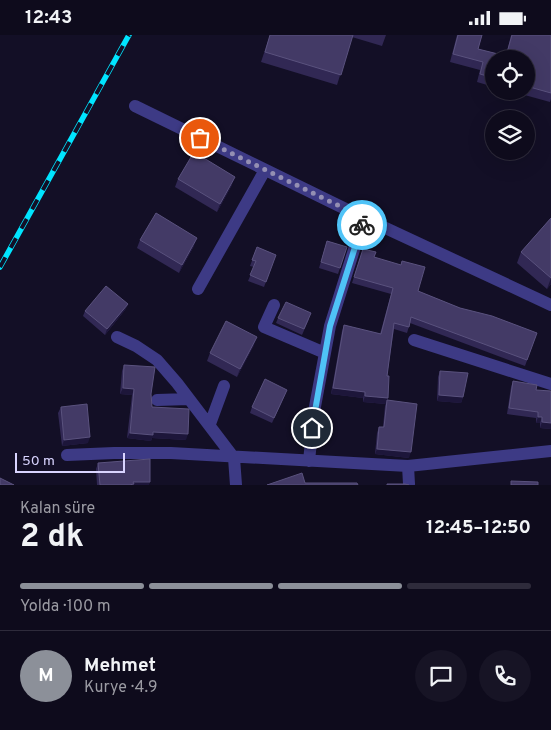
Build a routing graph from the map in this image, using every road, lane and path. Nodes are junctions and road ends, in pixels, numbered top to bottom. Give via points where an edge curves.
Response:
1 (135, 106) dead end
2 (265, 170) junction
3 (364, 218) junction
4 (198, 289) dead end
5 (274, 305) dead end
6 (551, 305) edge
7 (117, 337) dead end
8 (414, 340) dead end
9 (325, 353) junction
10 (551, 384) edge
11 (224, 386) dead end
12 (189, 399) junction
13 (157, 400) dead end
14 (210, 424) junction
15 (551, 451) edge
16 (67, 455) dead end
17 (234, 457) junction
18 (309, 461) junction
19 (408, 466) junction
20 (409, 484) edge
21 (236, 485) edge

1 - 2 street
2 - 3 street
2 - 4 street
3 - 6 street
3 - 9 street via 330,326
5 - 9 street via 264,327
7 - 12 street via 157,361
8 - 10 street
9 - 18 street
11 - 14 street
12 - 13 street
12 - 14 street
14 - 17 street
15 - 19 street
16 - 17 street via 142,453
17 - 18 street
17 - 21 street
18 - 19 street
19 - 20 street

